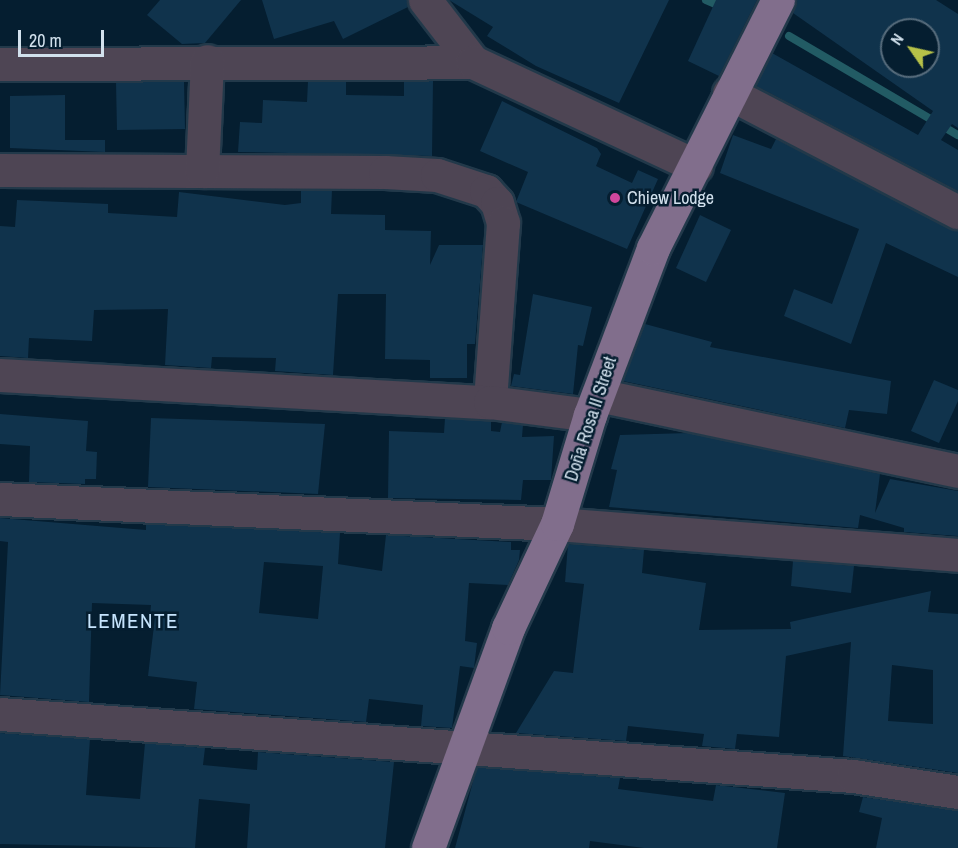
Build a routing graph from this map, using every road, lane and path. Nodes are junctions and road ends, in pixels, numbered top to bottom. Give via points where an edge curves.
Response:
1 (425, 0) edge
2 (778, 0) edge
3 (207, 61) junction
4 (473, 62) junction
5 (0, 64) edge
6 (729, 93) junction
7 (696, 166) junction
8 (0, 170) edge
9 (202, 171) junction
10 (958, 212) edge
11 (0, 375) edge
12 (490, 402) junction
13 (594, 405) junction
14 (958, 471) edge
15 (0, 498) edge
16 (557, 524) junction
17 (958, 555) edge
18 (0, 714) edge
19 (466, 750) junction
20 (958, 792) edge
21 (428, 848) edge

1 - 4 street
2 - 6 main road, Doña Rosa II Street
3 - 4 street
3 - 5 street
3 - 9 street
4 - 7 street
6 - 7 main road, Doña Rosa II Street
6 - 10 street
7 - 13 main road, Doña Rosa II Street via 652,248
8 - 9 street
9 - 12 street via 437,175 486,191 497,203 504,223
11 - 12 street
12 - 13 street
13 - 14 street
13 - 16 main road, Doña Rosa II Street
15 - 16 street
16 - 17 street
16 - 19 main road, Doña Rosa II Street via 508,628
18 - 19 street
19 - 20 street via 854,777
19 - 21 main road, Doña Rosa II Street

